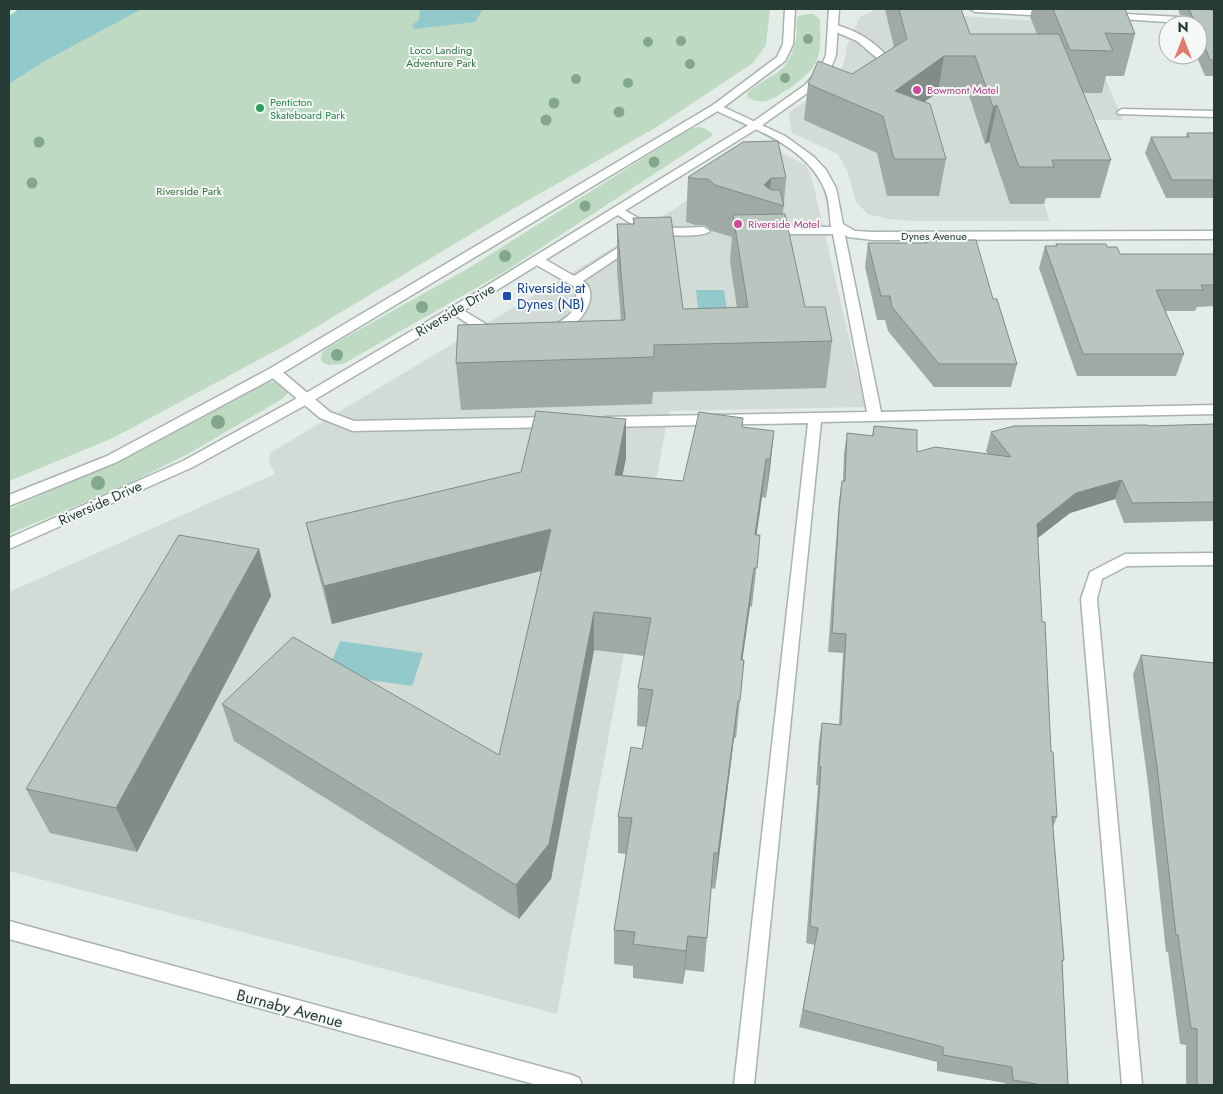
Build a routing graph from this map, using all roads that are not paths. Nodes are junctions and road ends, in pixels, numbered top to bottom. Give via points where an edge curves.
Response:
1 (790, 9) edge
2 (834, 9) edge
3 (974, 9) edge
4 (1059, 14) edge
5 (1098, 16) edge
6 (1214, 22) edge
7 (833, 27) junction
8 (870, 79) edge
9 (828, 83) edge
10 (812, 84) junction
11 (717, 107) junction
12 (1122, 112) dead end
13 (1214, 114) edge
14 (754, 126) junction
15 (617, 210) junction
16 (838, 228) junction
17 (653, 229) junction
18 (768, 230) edge
19 (704, 231) dead end
20 (1214, 235) edge
21 (537, 260) junction
22 (574, 281) junction
23 (456, 310) junction
24 (544, 338) edge
25 (510, 340) edge
26 (274, 372) junction
27 (306, 400) junction
28 (1214, 410) edge
29 (875, 416) junction
30 (815, 418) junction
31 (570, 422) edge
32 (589, 422) edge
33 (9, 500) edge
34 (9, 544) edge
35 (1214, 560) edge
36 (9, 930) edge
37 (572, 1085) edge
38 (744, 1085) edge
39 (1132, 1085) edge

1 - 11 street via 788,44 781,59
2 - 7 street, Riverside Drive
3 - 4 street
5 - 6 street
7 - 8 street via 869,43 883,58 883,69
7 - 10 street, Riverside Drive via 831,55 826,68
9 - 10 street
10 - 14 street, Riverside Drive
11 - 14 street
11 - 26 street
12 - 13 street
14 - 15 street, Riverside Drive
14 - 16 street via 798,147 816,165 830,188
15 - 17 street
15 - 21 street, Riverside Drive
16 - 18 street
16 - 20 street, Dynes Avenue via 852,234 873,236
16 - 29 street
17 - 19 street
17 - 22 street
21 - 22 street
21 - 23 street, Riverside Drive
22 - 24 street via 581,285 585,298 580,314
23 - 25 street via 486,331
23 - 27 street, Riverside Drive
26 - 27 street
26 - 33 street via 112,459
27 - 31 street via 325,416 354,426
27 - 34 street, Riverside Drive via 188,464
28 - 29 street
29 - 30 street
30 - 32 street
30 - 38 street
35 - 39 street via 1126,560 1095,576 1089,599
36 - 37 street, Burnaby Avenue

